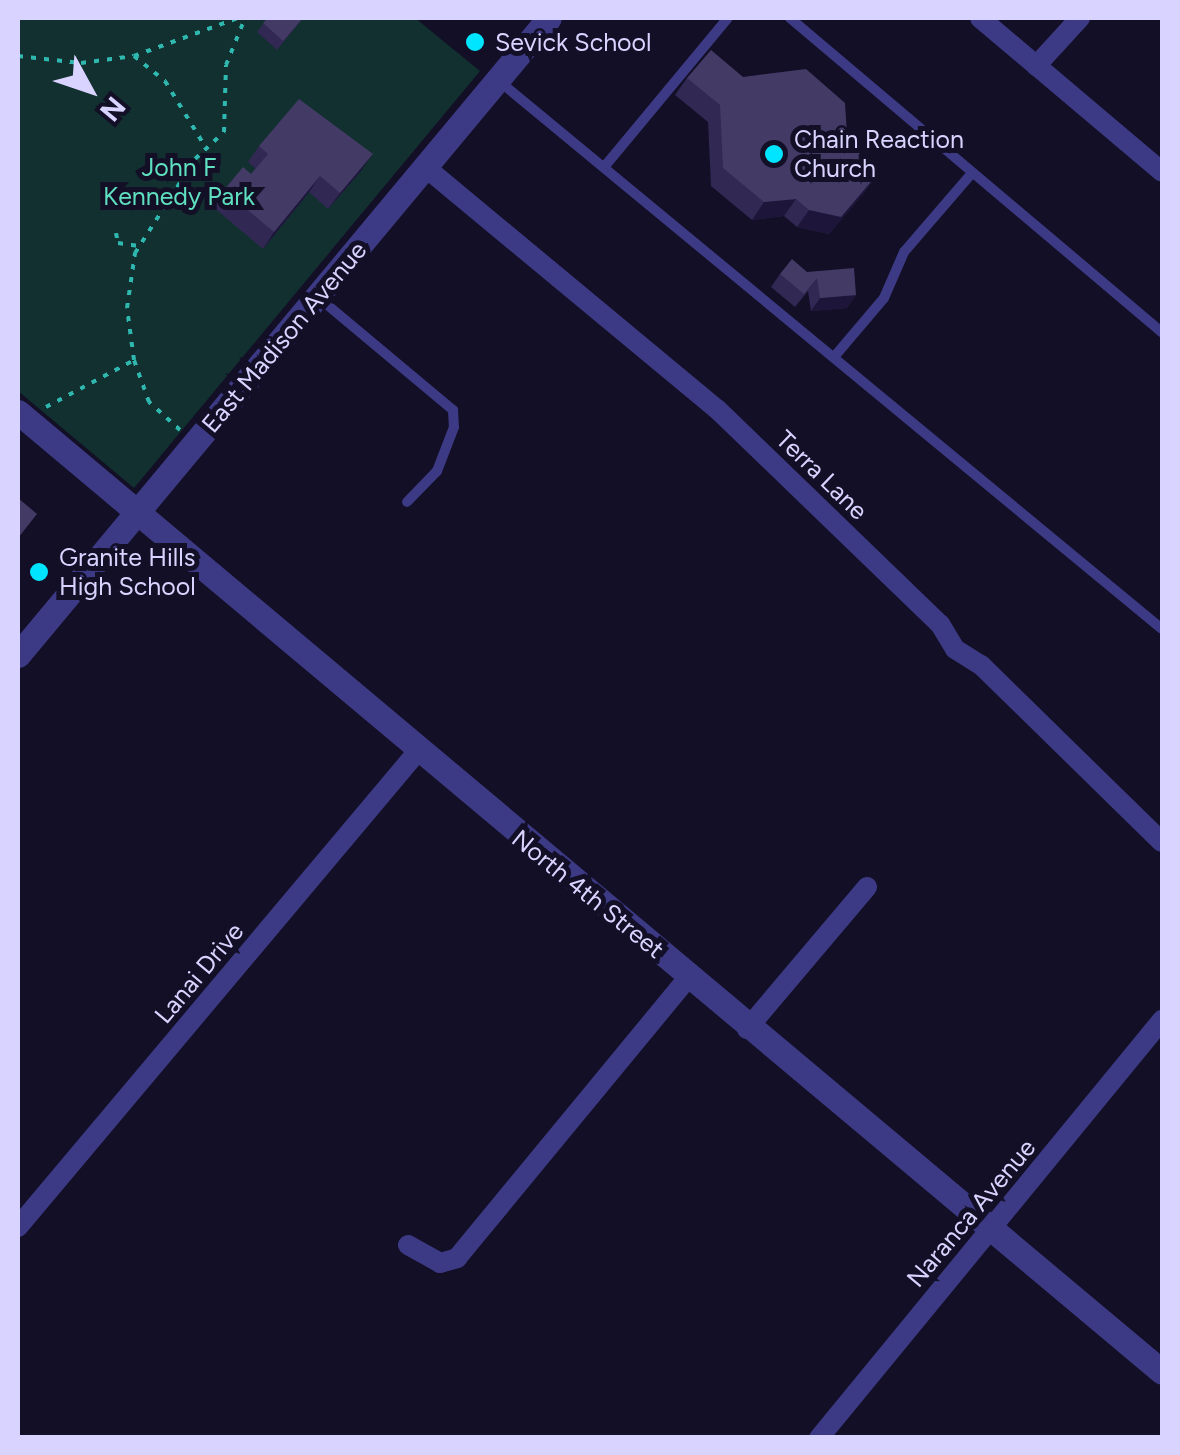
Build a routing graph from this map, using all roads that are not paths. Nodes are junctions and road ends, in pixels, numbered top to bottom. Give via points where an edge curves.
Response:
1 (549, 18) edge
2 (728, 18) edge
3 (790, 18) edge
4 (980, 18) edge
5 (1080, 18) edge
6 (1036, 66) junction
7 (498, 80) junction
8 (424, 166) junction
9 (606, 166) junction
10 (1162, 172) edge
11 (972, 173) junction
12 (319, 298) junction
13 (1162, 332) edge
14 (834, 357) junction
15 (25, 418) edge
16 (407, 502) dead end
17 (136, 514) junction
18 (1162, 629) edge
19 (18, 656) edge
20 (418, 751) junction
21 (1162, 842) edge
22 (868, 887) dead end
23 (688, 978) junction
24 (1162, 1020) edge
25 (747, 1028) junction
26 (18, 1226) edge
27 (990, 1227) junction
28 (408, 1245) dead end
29 (1162, 1372) edge
30 (819, 1438) edge

1 - 7 street, East Madison Avenue
2 - 9 lane
3 - 11 lane
4 - 6 street
5 - 6 street
6 - 10 street
7 - 8 street, East Madison Avenue
7 - 9 lane
8 - 12 street, East Madison Avenue
8 - 21 street, Terra Lane via 718,410 940,624 955,649 981,665
9 - 14 lane
11 - 13 lane
11 - 14 lane via 904,252 884,298
12 - 16 lane via 453,410 454,426 437,471
12 - 17 street, East Madison Avenue
14 - 18 lane
15 - 17 street, North 4th Street
17 - 19 street, East Madison Avenue
17 - 20 street, North 4th Street
20 - 23 street, North 4th Street
20 - 26 street, Lanai Drive
22 - 25 street
23 - 25 street, North 4th Street
23 - 28 street via 458,1258 440,1263
24 - 27 street, Naranca Avenue
25 - 27 street, North 4th Street
27 - 29 street, North 4th Street
27 - 30 street, Naranca Avenue

